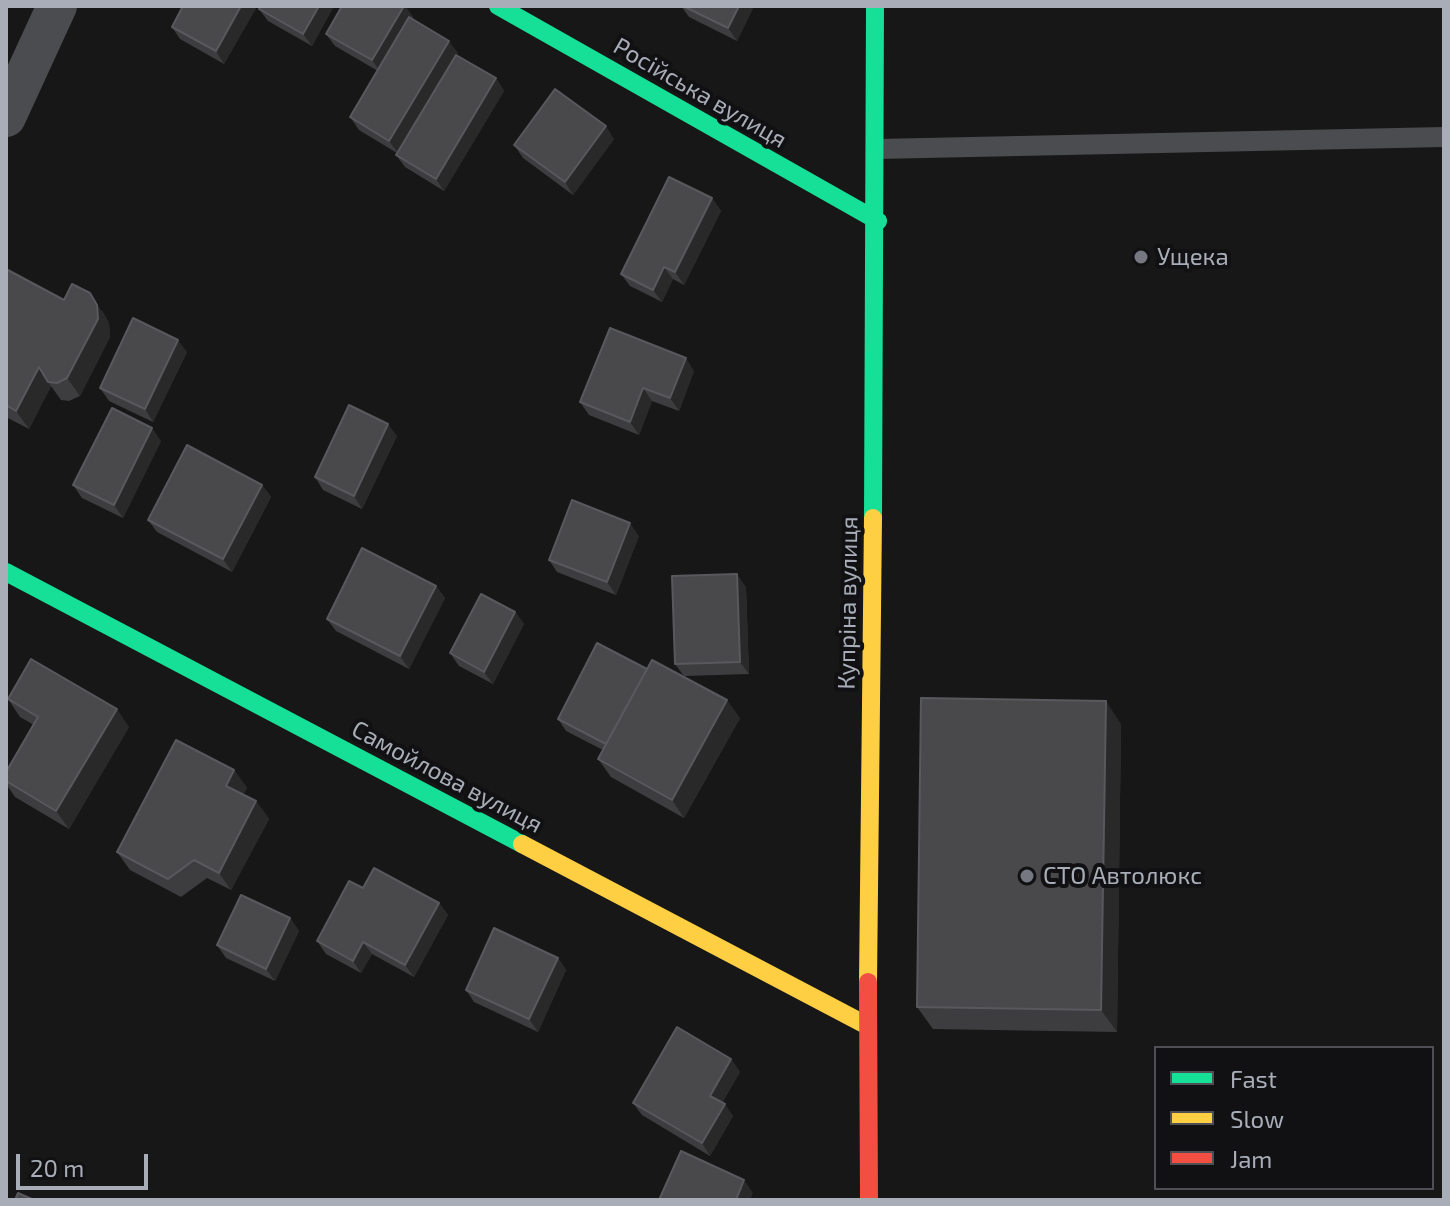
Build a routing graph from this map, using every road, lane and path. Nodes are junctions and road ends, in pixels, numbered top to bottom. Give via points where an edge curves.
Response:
1 (57, 6) edge
2 (498, 6) edge
3 (875, 6) edge
4 (6, 117) edge
5 (1444, 137) edge
6 (877, 149) junction
7 (878, 221) junction
8 (6, 572) edge
9 (866, 1025) junction
10 (869, 1200) edge

1 - 4 street
2 - 7 street, Російська вулиця
3 - 6 street, Купріна вулиця
5 - 6 lane
6 - 7 street, Купріна вулиця
7 - 9 street, Купріна вулиця
8 - 9 street, Самойлова вулиця
9 - 10 street, Купріна вулиця

